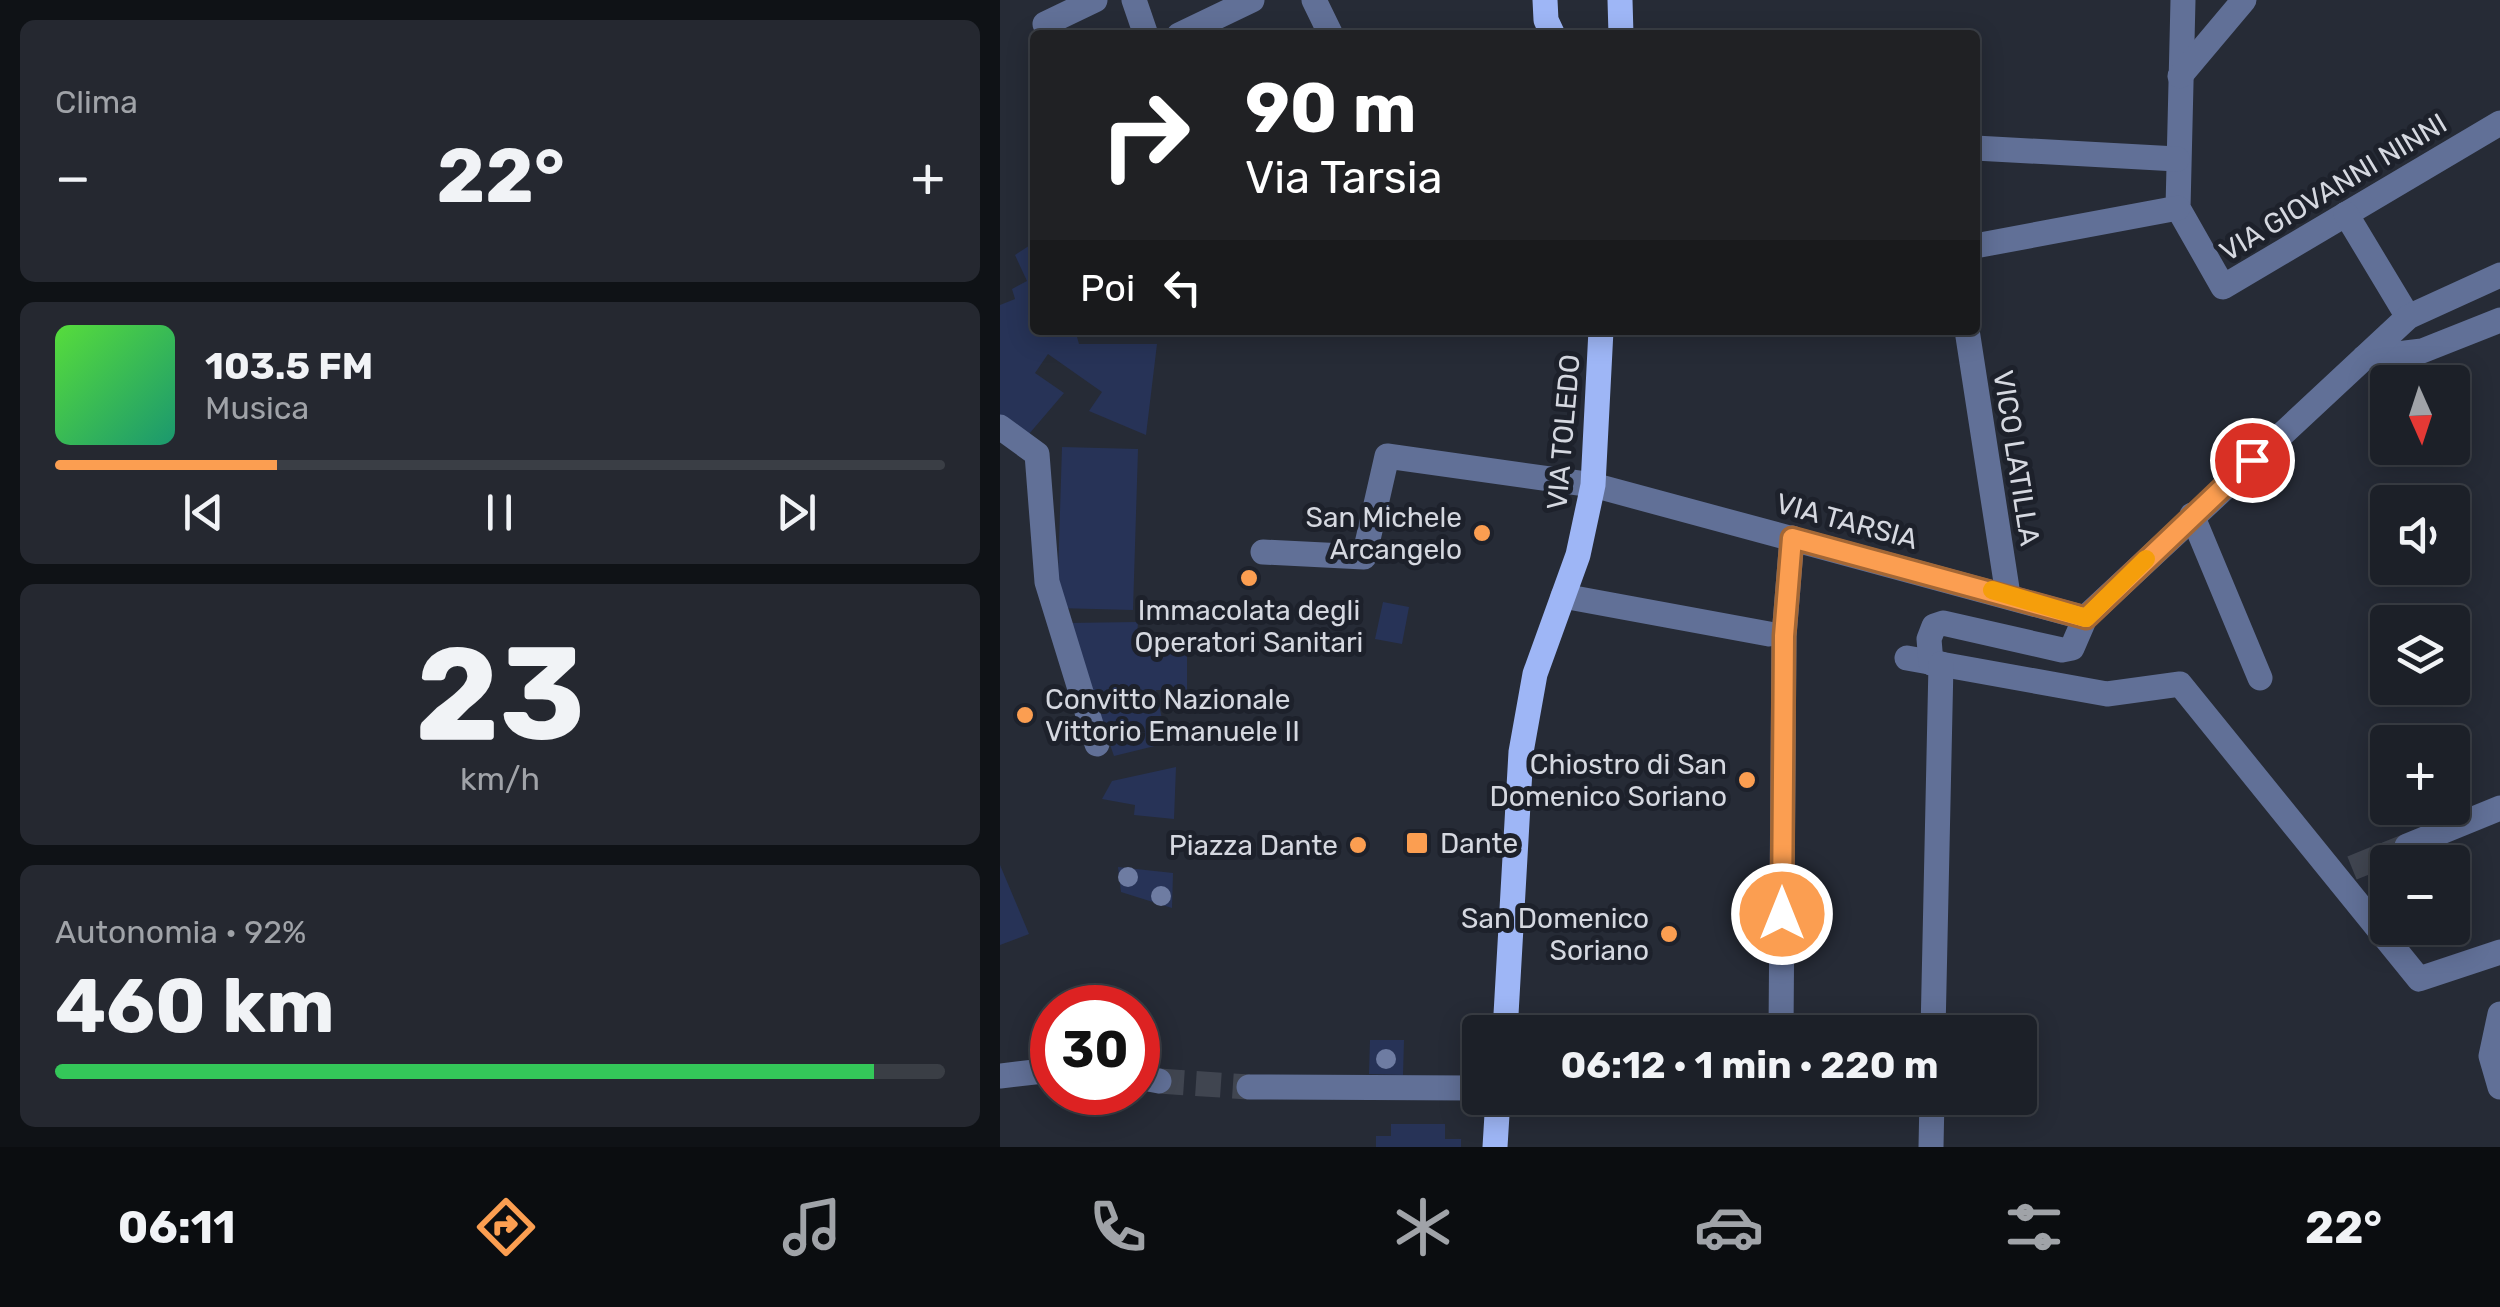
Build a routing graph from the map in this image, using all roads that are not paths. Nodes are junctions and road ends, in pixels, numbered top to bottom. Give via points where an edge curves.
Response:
1 (1095, 0) edge
2 (1134, 0) edge
3 (1252, 0) edge
4 (1314, 0) edge
5 (1527, 0) edge
6 (2183, 0) edge
7 (2244, 0) edge
8 (1045, 24) dead end
9 (1550, 24) edge
10 (1144, 30) edge
11 (1189, 30) edge
12 (1329, 30) edge
13 (2180, 76) junction
14 (2500, 123) edge
15 (1980, 148) edge
16 (2177, 160) junction
17 (2178, 208) junction
18 (2346, 214) junction
19 (1980, 245) edge
20 (2500, 275) edge
21 (2408, 317) junction
22 (2500, 320) edge
23 (1601, 335) edge
24 (1968, 335) edge
25 (2364, 358) junction
26 (1000, 427) edge
27 (1593, 485) junction
28 (2192, 515) junction
29 (1792, 538) junction
30 (1264, 552) dead end
31 (2008, 595) junction
32 (1563, 596) junction
33 (2086, 618) junction
34 (1769, 634) dead end
35 (1926, 662) junction
36 (2260, 678) dead end
37 (1097, 744) dead end
38 (2500, 808) edge
39 (2409, 845) tunnel mouth
40 (2500, 952) edge
41 (2500, 1014) edge
42 (1506, 1015) edge
43 (1781, 1015) edge
44 (1933, 1015) edge
45 (2496, 1058) edge
46 (1030, 1073) edge
47 (1000, 1076) edge
48 (1249, 1087) tunnel mouth
49 (2500, 1087) edge
50 (1462, 1088) edge
51 (1497, 1115) edge
52 (1932, 1115) edge
53 (1496, 1147) edge
54 (1931, 1147) edge

1 - 8 street
2 - 10 street
3 - 11 street
4 - 12 street
5 - 9 main road
6 - 13 street
7 - 13 street
13 - 16 street
14 - 18 street, VIA GIOVANNI NINNI
15 - 16 street
16 - 17 street
17 - 18 street, VIA GIOVANNI NINNI via 2224,287
17 - 19 street
18 - 21 street
20 - 21 street
21 - 25 street
22 - 25 street via 2422,351
23 - 27 main road, VIA TOLEDO
24 - 31 street, VICO LATILLA
25 - 28 street
26 - 37 street via 1038,454 1047,582
27 - 29 street, VIA TARSIA
27 - 30 street, VIA TARSIA via 1387,456 1364,557
27 - 32 main road, VIA TOLEDO
28 - 33 street
28 - 36 street
29 - 31 street, VIA TARSIA
29 - 43 street via 1784,636
31 - 33 street, VIA TARSIA
32 - 34 street
32 - 42 main road via 1535,674 1522,752
33 - 35 street via 2079,640 2062,650 1943,623 1934,626
35 - 40 street via 2107,694 2180,684 2343,872 2419,979
35 - 44 street
38 - 39 street
41 - 45 street
45 - 49 street
46 - 47 street
48 - 50 street
51 - 53 main road
52 - 54 street

